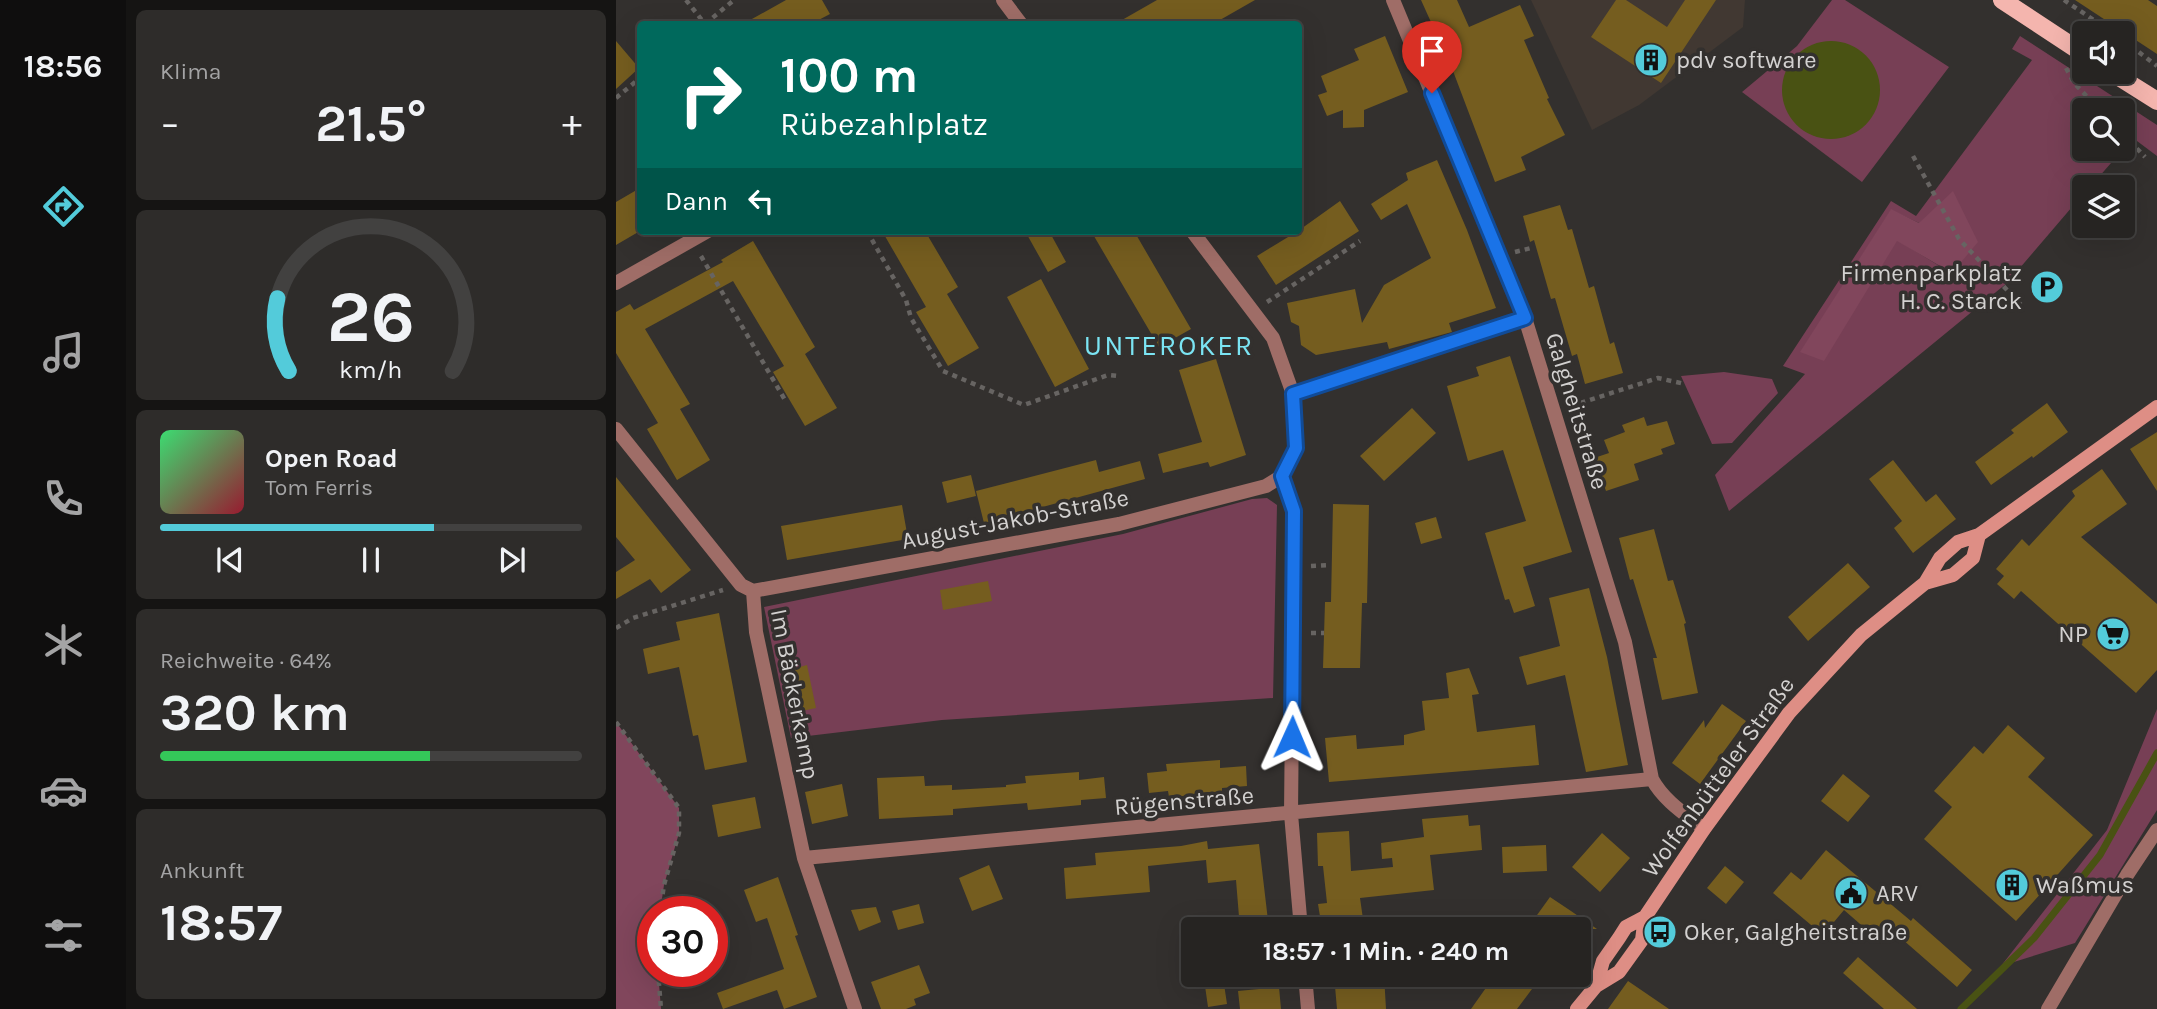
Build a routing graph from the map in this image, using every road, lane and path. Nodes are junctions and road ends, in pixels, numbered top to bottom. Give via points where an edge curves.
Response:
1 (687, 0) edge
2 (734, 0) edge
3 (1003, 0) edge
4 (1393, 0) edge
5 (2002, 0) edge
6 (2064, 0) edge
7 (703, 21) edge
8 (709, 21) edge
9 (1019, 21) edge
10 (2095, 21) edge
11 (2072, 46) edge
12 (2135, 49) edge
13 (2072, 60) edge
14 (2157, 66) edge
15 (2072, 79) edge
16 (637, 80) edge
17 (2075, 84) edge
18 (2130, 84) edge
19 (616, 98) edge
20 (2088, 98) edge
21 (2157, 101) edge
22 (2135, 147) edge
23 (1913, 156) dead end
24 (2145, 157) dead end
25 (701, 235) edge
26 (869, 235) edge
27 (1195, 235) edge
28 (692, 240) junction
29 (1360, 241) dead end
30 (616, 283) edge
31 (2023, 307) dead end
32 (1253, 312) junction
33 (1525, 318) junction
34 (1118, 376) dead end
35 (1685, 384) dead end
36 (1293, 394) junction
37 (785, 400) dead end
38 (2157, 407) edge
39 (1554, 411) junction
40 (616, 429) edge
41 (1282, 476) junction
42 (1979, 535) junction
43 (1925, 583) junction
44 (747, 587) junction
45 (616, 628) edge
46 (616, 722) edge
47 (1652, 779) junction
48 (1291, 814) junction
49 (1704, 829) junction
50 (2157, 830) edge
51 (804, 858) junction
52 (662, 896) edge
53 (1300, 917) edge
54 (659, 987) edge
55 (1306, 987) edge
56 (661, 1009) edge
57 (855, 1009) edge
58 (1308, 1009) edge
59 (1577, 1009) edge
60 (2048, 1009) edge

1 - 7 path
2 - 8 path
3 - 9 street
4 - 33 street, Galgheitstraße
5 - 11 main road
6 - 10 path
12 - 14 path
13 - 15 path via 2066,67
16 - 19 path
17 - 20 path
18 - 21 main road
22 - 24 path
23 - 31 path via 1959,239
25 - 28 street
26 - 34 path via 943,371 1024,405
27 - 32 street
28 - 30 street
28 - 37 path
29 - 32 path
32 - 36 street via 1273,338
33 - 36 street
33 - 39 street, Galgheitstraße
35 - 39 path via 1658,378
36 - 41 street via 1296,448
38 - 42 main road, Wolfenbütteler Straße
39 - 47 street, Galgheitstraße via 1625,642
40 - 44 street, Im Bäckerkamp
41 - 44 street, August-Jakob-Straße via 1266,486 1119,524
41 - 48 street via 1294,511
42 - 43 main road, Wolfenbütteler Straße via 1958,542 1940,558
42 - 43 main road, Wolfenbütteler Straße via 1973,558 1953,575
43 - 49 main road, Wolfenbütteler Straße via 1861,635 1788,713
44 - 45 path via 633,618
44 - 51 street, Im Bäckerkamp
46 - 52 path via 679,807 680,833
47 - 48 street, Rügenstraße
47 - 49 street, Galgheitstraße via 1669,802
48 - 51 street, Rügenstraße
48 - 53 street
49 - 59 main road, Wolfenbütteler Straße via 1645,917 1626,928 1603,961 1596,986
50 - 60 street
51 - 57 street, Im Bäckerkamp
54 - 56 path
55 - 58 street

